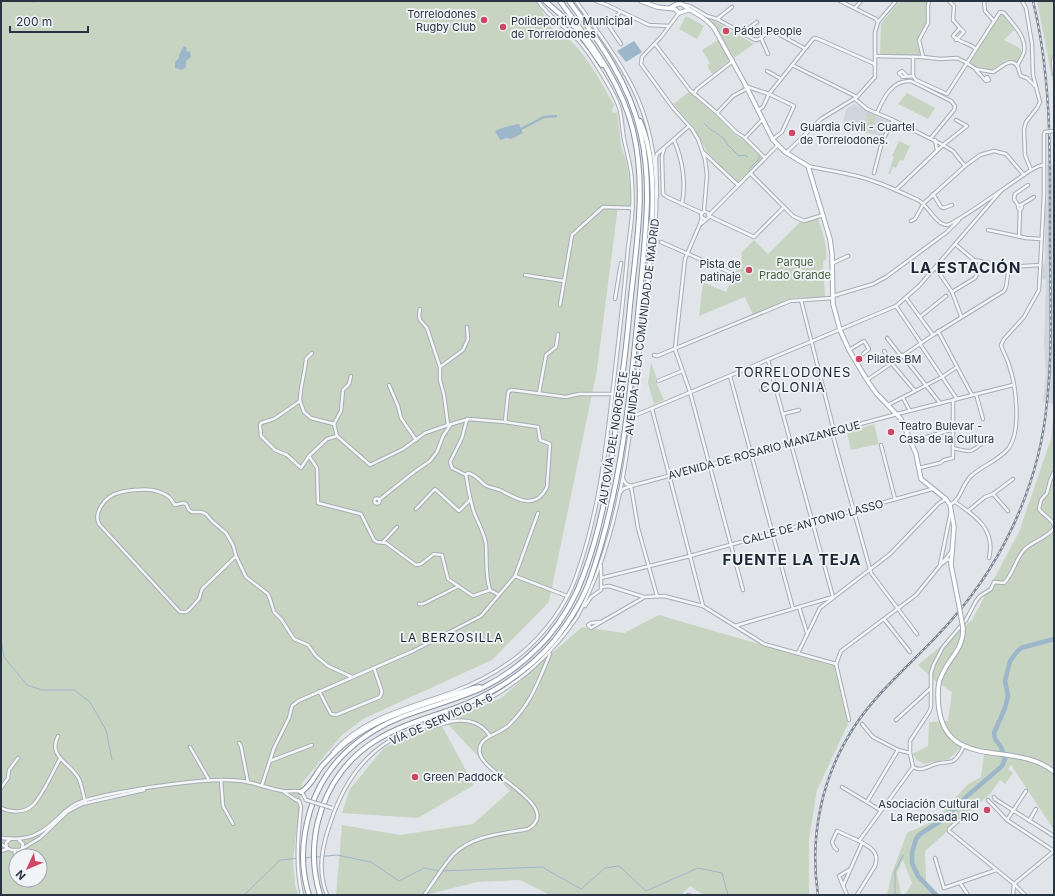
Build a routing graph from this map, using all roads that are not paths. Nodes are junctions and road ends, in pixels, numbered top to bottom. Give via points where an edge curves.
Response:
1 (538, 1) edge
2 (545, 1) edge
3 (560, 1) edge
4 (569, 1) edge
5 (576, 1) edge
6 (596, 1) edge
7 (641, 1) edge
8 (840, 1) edge
9 (861, 1) edge
10 (896, 1) edge
11 (929, 1) edge
12 (949, 1) edge
13 (984, 1) edge
14 (1022, 1) edge
15 (683, 5) edge
16 (732, 7) dead end
17 (675, 8) junction
18 (855, 8) junction
19 (620, 12) junction
20 (679, 13) junction
21 (717, 19) junction
22 (994, 21) junction
23 (757, 22) dead end
24 (878, 22) junction
25 (670, 26) junction
26 (960, 28) junction
27 (742, 33) junction
28 (761, 38) junction
29 (956, 40) junction
30 (620, 44) dead end
31 (655, 44) junction
32 (804, 48) junction
33 (976, 49) junction
34 (768, 54) dead end
35 (876, 56) junction
36 (913, 57) junction
37 (923, 57) junction
38 (1054, 57) edge
39 (733, 61) junction
40 (967, 63) junction
41 (875, 64) junction
42 (792, 65) junction
43 (1017, 66) junction
44 (976, 69) junction
45 (983, 70) junction
46 (767, 71) dead end
47 (980, 74) junction
48 (1054, 74) edge
49 (907, 76) dead end
50 (913, 76) junction
51 (781, 79) junction
52 (985, 79) dead end
53 (1035, 86) junction
54 (618, 88) junction
55 (746, 88) junction
56 (694, 94) junction
57 (769, 94) junction
58 (856, 98) junction
59 (633, 105) junction
60 (757, 110) junction
61 (877, 112) junction
62 (716, 113) junction
63 (762, 120) junction
64 (893, 120) junction
65 (956, 120) dead end
66 (690, 126) junction
67 (1054, 131) edge
68 (745, 138) junction
69 (933, 139) junction
70 (674, 140) junction
71 (772, 140) junction
72 (943, 145) junction
73 (777, 146) junction
74 (665, 147) junction
75 (937, 150) junction
76 (703, 152) junction
77 (786, 153) junction
78 (766, 158) junction
79 (1044, 165) junction
80 (808, 166) junction
81 (965, 166) junction
82 (1031, 170) junction
83 (750, 173) junction
84 (874, 173) dead end
85 (1024, 175) junction
86 (738, 185) junction
87 (1028, 185) dead end
88 (896, 190) junction
89 (1000, 192) junction
90 (933, 194) junction
91 (1034, 198) dead end
92 (985, 201) junction
93 (924, 203) junction
94 (682, 204) junction
95 (952, 205) dead end
96 (1020, 206) junction
97 (784, 207) junction
98 (988, 207) junction
99 (633, 208) junction
100 (655, 208) junction
101 (703, 212) junction
102 (823, 214) junction
103 (709, 215) junction
104 (965, 215) junction
105 (702, 217) junction
106 (705, 219) junction
107 (911, 221) dead end
108 (700, 224) junction
109 (946, 225) junction
110 (988, 230) dead end
111 (946, 232) junction
112 (1019, 237) junction
113 (1041, 239) junction
114 (661, 242) dead end
115 (955, 244) junction
116 (686, 253) junction
117 (848, 256) dead end
118 (980, 261) junction
119 (621, 263) dead end
120 (833, 263) junction
121 (1040, 265) junction
122 (1009, 266) junction
123 (935, 267) junction
124 (620, 271) junction
125 (626, 272) junction
126 (525, 275) dead end
127 (736, 276) dead end
128 (564, 280) junction
129 (648, 285) junction
130 (952, 292) junction
131 (946, 296) dead end
132 (833, 297) junction
133 (906, 298) junction
134 (615, 299) dead end
135 (801, 300) junction
136 (560, 305) dead end
137 (896, 306) junction
138 (420, 309) dead end
139 (961, 316) junction
140 (920, 317) junction
141 (467, 327) dead end
142 (840, 330) junction
143 (938, 331) junction
144 (558, 334) dead end
145 (933, 335) junction
146 (887, 338) dead end
147 (811, 342) junction
148 (920, 343) junction
149 (675, 349) junction
150 (849, 350) junction
151 (884, 350) dead end
152 (312, 353) dead end
153 (863, 354) dead end
154 (654, 355) dead end
155 (902, 356) junction
156 (768, 360) junction
157 (892, 362) junction
158 (440, 367) junction
159 (957, 367) junction
160 (682, 370) junction
161 (351, 376) dead end
162 (730, 376) junction
163 (942, 377) junction
164 (867, 380) junction
165 (658, 381) dead end
166 (389, 385) dead end
167 (1013, 385) junction
168 (775, 386) junction
169 (926, 386) junction
170 (761, 390) dead end
171 (915, 391) junction
172 (690, 392) junction
173 (539, 393) junction
174 (612, 394) junction
175 (976, 394) junction
176 (972, 395) junction
177 (903, 398) junction
178 (957, 399) junction
179 (953, 400) junction
180 (300, 401) junction
181 (940, 403) junction
182 (888, 405) junction
183 (652, 409) junction
184 (799, 410) dead end
185 (910, 411) junction
186 (783, 414) junction
187 (897, 414) junction
188 (467, 419) junction
189 (631, 419) junction
190 (983, 419) dead end
191 (505, 422) junction
192 (334, 424) junction
193 (450, 424) junction
194 (953, 429) junction
195 (833, 431) junction
196 (336, 436) junction
197 (416, 440) junction
198 (986, 440) dead end
199 (911, 442) junction
200 (791, 443) junction
201 (881, 445) dead end
202 (953, 448) junction
203 (751, 454) junction
204 (309, 456) junction
205 (709, 465) junction
206 (919, 468) junction
207 (1054, 472) edge
208 (466, 475) junction
209 (670, 476) junction
210 (623, 479) junction
211 (1013, 479) dead end
212 (631, 486) junction
213 (932, 488) junction
214 (619, 494) junction
215 (993, 494) junction
216 (895, 499) junction
217 (946, 499) junction
218 (379, 500) dead end
219 (470, 500) junction
220 (955, 502) junction
221 (950, 505) junction
222 (416, 510) dead end
223 (951, 510) junction
224 (968, 510) junction
225 (854, 511) junction
226 (1008, 511) dead end
227 (538, 513) dead end
228 (813, 522) junction
229 (1054, 525) edge
230 (397, 527) dead end
231 (1054, 528) edge
232 (772, 533) junction
233 (383, 542) junction
234 (731, 544) junction
235 (952, 550) junction
236 (236, 556) junction
237 (690, 556) junction
238 (602, 558) junction
239 (989, 558) dead end
240 (951, 561) junction
241 (940, 565) junction
242 (649, 566) junction
243 (870, 570) junction
244 (515, 576) junction
245 (601, 578) junction
246 (459, 586) junction
247 (602, 587) junction
248 (490, 590) junction
249 (743, 590) dead end
250 (499, 595) junction
251 (567, 596) junction
252 (657, 596) junction
253 (644, 597) junction
254 (833, 597) junction
255 (419, 604) dead end
256 (703, 606) junction
257 (799, 607) junction
258 (898, 608) junction
259 (793, 609) junction
260 (577, 618) junction
261 (884, 619) junction
262 (600, 622) dead end
263 (735, 626) junction
264 (807, 633) junction
265 (917, 634) dead end
266 (551, 652) junction
267 (910, 652) dead end
268 (798, 653) junction
269 (836, 664) junction
270 (374, 668) junction
271 (352, 677) junction
272 (484, 687) junction
273 (931, 688) junction
274 (319, 691) junction
275 (849, 720) dead end
276 (896, 720) dead end
277 (862, 724) dead end
278 (419, 727) junction
279 (58, 736) dead end
280 (490, 736) junction
281 (239, 743) dead end
282 (312, 746) dead end
283 (964, 746) junction
284 (190, 747) dead end
285 (898, 750) junction
286 (910, 753) junction
287 (18, 758) dead end
288 (60, 759) junction
289 (270, 761) junction
290 (913, 767) junction
291 (1054, 772) edge
292 (209, 780) junction
293 (221, 780) junction
294 (248, 782) junction
295 (262, 785) junction
296 (158, 786) junction
297 (842, 786) dead end
298 (1, 788) edge
299 (284, 791) junction
300 (1026, 791) dead end
301 (299, 792) junction
302 (994, 797) dead end
303 (294, 798) junction
304 (302, 799) junction
305 (988, 800) dead end
306 (85, 801) junction
307 (338, 802) junction
308 (867, 802) junction
309 (1, 808) edge
310 (332, 808) junction
311 (1036, 809) dead end
312 (880, 810) junction
313 (1013, 811) junction
314 (333, 813) junction
315 (959, 820) dead end
316 (1007, 820) junction
317 (1029, 821) junction
318 (233, 824) dead end
319 (1054, 836) edge
320 (1, 838) edge
321 (10, 839) junction
322 (18, 839) junction
323 (859, 841) junction
324 (862, 843) junction
325 (1, 844) edge
326 (7, 848) junction
327 (22, 848) edge
328 (24, 848) edge
329 (837, 850) dead end
330 (1, 851) edge
331 (1054, 851) edge
332 (935, 858) dead end
333 (850, 870) junction
334 (997, 870) junction
335 (960, 883) junction
336 (1014, 884) junction
337 (843, 886) junction
338 (302, 895) edge
339 (309, 895) edge
340 (320, 895) edge
341 (327, 895) edge
342 (424, 895) edge
343 (846, 895) edge
344 (857, 895) edge
345 (968, 895) edge
346 (1013, 895) edge
347 (1025, 895) edge

1 - 99 street, AVENIDA DE LA COMUNIDAD DE MADRID via 586,50 615,97 631,167
2 - 54 highway via 576,28
3 - 54 highway, AUTOVÍA DEL NOROESTE
4 - 59 highway, AUTOVÍA DEL NOROESTE via 614,67
5 - 100 street, AVENIDA DE LA COMUNIDAD DE MADRID via 602,37 633,88 646,123 652,151
6 - 19 street
7 - 17 main road via 657,7
8 - 18 street
9 - 18 street
10 - 24 street
11 - 37 street via 928,23 919,40
12 - 26 street via 954,6 953,20
13 - 22 street via 985,11
14 - 53 street via 1026,8 1032,44
15 - 17 main road via 678,4
15 - 20 main road
15 - 21 street
15 - 39 main road via 709,22
16 - 21 street
17 - 20 main road
18 - 24 street
19 - 25 street via 649,25
19 - 30 street via 609,26
20 - 25 street
21 - 27 street
22 - 33 street
22 - 43 street via 1002,12 1022,38 1024,50
23 - 27 street
24 - 35 street via 875,32
25 - 31 street
26 - 29 street via 953,34
26 - 29 street via 964,32
27 - 28 street via 755,40
28 - 32 street via 773,31
28 - 34 street
29 - 33 street via 972,45
31 - 56 street
31 - 66 street via 642,57 641,64 673,108
32 - 41 street via 816,38
32 - 42 street
33 - 40 street
35 - 36 street
35 - 41 street
36 - 37 street
36 - 50 street
37 - 40 street via 957,58
38 - 48 street
39 - 55 main road
39 - 56 street
40 - 44 street
40 - 50 street via 947,94 916,80
41 - 58 street via 875,76
42 - 51 street
42 - 58 street
43 - 45 street via 1008,62 996,71
43 - 53 street via 1021,76
44 - 45 street
44 - 47 street
45 - 47 street
46 - 51 street
47 - 52 street
49 - 50 street
51 - 57 street
53 - 82 street via 1039,105 1026,122 1024,129 1025,155
54 - 272 highway, AUTOVÍA DEL NOROESTE via 633,129 638,156 640,205 627,339 607,487 593,546 575,596 547,638 509,672
55 - 57 street
55 - 60 main road
55 - 62 street via 733,96
56 - 62 street
57 - 60 street via 763,107
57 - 71 street via 794,106 782,132
58 - 61 street via 867,109
58 - 77 street via 821,119
59 - 129 highway via 643,129 651,171
59 - 340 highway, AUTOVÍA DEL NOROESTE via 642,136 647,178 646,223 637,324 621,453 608,514 590,578 582,598 553,642 514,678 470,702 385,735 365,748 340,773 321,808 315,832 314,868
60 - 63 main road
61 - 64 street
61 - 69 street via 893,85 905,80 911,81 951,101 955,106
62 - 68 street
63 - 68 street
63 - 71 main road
64 - 69 street
64 - 84 street via 882,142
65 - 72 street via 967,126
66 - 70 street
66 - 76 street
67 - 79 street, bridge via 1044,134
68 - 78 street
69 - 72 street
69 - 75 street
70 - 74 street
70 - 94 street via 684,175
71 - 73 main road
72 - 75 street
72 - 81 street via 953,151
73 - 77 main road
73 - 78 street
74 - 94 street via 662,156 662,192 664,196
74 - 100 street via 656,157
75 - 88 street
76 - 86 street
76 - 101 street via 707,190
77 - 80 main road
78 - 83 street
79 - 82 street
79 - 113 street
80 - 88 street via 872,180
80 - 102 main road
81 - 85 street via 980,155 991,151 999,152 1006,154
81 - 90 street
82 - 85 street
83 - 86 street
83 - 97 street
85 - 89 street
86 - 103 street
87 - 96 street via 1015,194 1014,199
88 - 93 street
89 - 92 street
89 - 98 street
90 - 93 street
90 - 95 street via 941,207
91 - 96 street
92 - 98 street
92 - 104 street
93 - 107 street via 915,219
93 - 109 street via 937,221
94 - 101 street
96 - 112 street
97 - 102 street via 793,216 804,221
97 - 103 street via 754,237
98 - 115 street
99 - 125 street, AVENIDA DE LA COMUNIDAD DE MADRID
99 - 128 street via 603,207 572,235
100 - 129 street, AVENIDA DE LA COMUNIDAD DE MADRID via 655,235
101 - 103 street
101 - 105 street
102 - 120 main road
103 - 106 street
104 - 109 street
104 - 111 street
105 - 106 street
105 - 108 street
106 - 108 street
108 - 116 street
109 - 111 street
110 - 112 street
111 - 132 street via 886,277
112 - 113 street
113 - 121 street
114 - 116 street
115 - 118 street via 972,259
115 - 123 street
116 - 127 street
116 - 149 street
117 - 120 street
118 - 122 street
118 - 130 street via 974,278
119 - 124 street
120 - 132 main road
121 - 122 street
121 - 167 street via 1037,295 1024,317 1004,338 1001,345 1010,366
122 - 139 street via 1006,289
123 - 130 street
123 - 133 street
124 - 125 street, AVENIDA DE LA COMUNIDAD DE MADRID
124 - 134 street
125 - 174 street, AVENIDA DE LA COMUNIDAD DE MADRID
126 - 128 street
128 - 136 street
129 - 189 street, AVENIDA DE LA COMUNIDAD DE MADRID
130 - 139 street
131 - 140 street
132 - 135 street
132 - 142 main road
133 - 137 street
133 - 140 street
135 - 147 street
135 - 149 street via 790,301
137 - 142 street
137 - 148 street
138 - 158 street via 420,320 428,328
139 - 143 street
140 - 145 street
141 - 158 street via 468,339 463,350
142 - 147 street
142 - 150 main road
143 - 145 street
143 - 159 street
144 - 173 street via 556,347 546,355
145 - 148 street
146 - 155 street
147 - 156 street
147 - 195 street
148 - 155 street
148 - 163 street
149 - 154 street
149 - 160 street
150 - 153 street via 864,341 868,349
150 - 164 main road
151 - 157 street
152 - 180 street via 306,359
155 - 157 street
155 - 169 street
156 - 162 street
156 - 168 street
157 - 164 street
157 - 171 street
158 - 193 street via 440,380
159 - 163 street
159 - 176 street
160 - 165 street
160 - 172 street
161 - 192 street via 349,384 343,390 341,411
162 - 172 street
162 - 203 street
163 - 169 street
163 - 178 street
164 - 182 main road
166 - 197 street via 401,418
167 - 175 street, AVENIDA DE ROSARIO MANZANEQUE
167 - 220 street via 1017,408 1016,423 1008,448 970,477
168 - 170 street
168 - 186 street
169 - 171 street
169 - 181 street
171 - 177 street
172 - 183 street
172 - 205 street
173 - 174 street via 566,396
173 - 191 street via 509,391
174 - 251 street, AVENIDA DE LA COMUNIDAD DE MADRID via 600,487 576,577
175 - 176 street, AVENIDA DE ROSARIO MANZANEQUE
175 - 190 street
176 - 178 street, AVENIDA DE ROSARIO MANZANEQUE
177 - 182 street
177 - 185 street
178 - 179 street, AVENIDA DE ROSARIO MANZANEQUE
179 - 181 street, AVENIDA DE ROSARIO MANZANEQUE
179 - 194 street
180 - 192 street via 304,412 311,418
180 - 204 street via 274,418 261,422 261,436 275,450 287,454 301,468
181 - 185 street, AVENIDA DE ROSARIO MANZANEQUE
182 - 187 main road
183 - 189 street
183 - 209 street
184 - 186 street
185 - 187 street, AVENIDA DE ROSARIO MANZANEQUE
186 - 200 street
187 - 195 street, AVENIDA DE ROSARIO MANZANEQUE
187 - 199 main road
188 - 191 street
188 - 193 street
188 - 208 street via 462,438 450,462 452,468
189 - 210 street, AVENIDA DE LA COMUNIDAD DE MADRID
191 - 208 street via 538,427 540,440 550,444 545,492 530,502 518,500 485,485 474,474
192 - 196 street
193 - 197 street via 425,433
193 - 218 street via 430,461
194 - 199 street
194 - 202 street
195 - 200 street, AVENIDA DE ROSARIO MANZANEQUE
195 - 225 street
196 - 197 street via 370,465
196 - 204 street via 327,439
198 - 202 street via 969,452
199 - 206 main road
200 - 203 street, AVENIDA DE ROSARIO MANZANEQUE
200 - 228 street
201 - 216 street
202 - 206 street via 953,458
203 - 205 street, AVENIDA DE ROSARIO MANZANEQUE
203 - 232 street
204 - 233 street via 317,468 318,503 361,514 374,540
205 - 209 street, AVENIDA DE ROSARIO MANZANEQUE
205 - 234 street
206 - 213 main road via 922,479
207 - 229 street via 1039,509
208 - 219 street
209 - 212 street, AVENIDA DE ROSARIO MANZANEQUE
209 - 237 street
210 - 212 street
210 - 214 street, AVENIDA DE LA COMUNIDAD DE MADRID
211 - 215 street
212 - 214 street, AVENIDA DE ROSARIO MANZANEQUE
212 - 242 street via 638,528
213 - 216 street, CALLE DE ANTONIO LASSO
213 - 217 main road
214 - 238 street, AVENIDA DE LA COMUNIDAD DE MADRID
215 - 224 street
215 - 226 street
216 - 225 street, CALLE DE ANTONIO LASSO
217 - 221 main road
217 - 243 street
219 - 222 street via 459,511 435,489
219 - 248 street via 486,544
220 - 221 street
220 - 224 street
221 - 223 main road
223 - 235 main road via 954,527
223 - 241 street
224 - 239 street via 985,527 991,543
225 - 228 street, CALLE DE ANTONIO LASSO
225 - 243 street
227 - 244 street
228 - 232 street, CALLE DE ANTONIO LASSO
228 - 254 street
230 - 233 street
231 - 273 street via 1024,550 1004,583 994,582 991,589 976,601 966,620 940,652 931,672
232 - 234 street, CALLE DE ANTONIO LASSO
232 - 259 street
233 - 246 street via 416,565 434,554 442,555 448,580
234 - 237 street, CALLE DE ANTONIO LASSO
234 - 249 street
235 - 240 main road
235 - 241 street
236 - 236 street via 202,589 199,599 189,610 180,612 99,524 97,513 110,496 117,492 153,490 168,496 175,505 183,503 192,512 206,514 226,533
236 - 271 street via 249,580 268,594 274,612 294,639 312,648 316,656 328,666
237 - 242 street, CALLE DE ANTONIO LASSO
237 - 256 street
238 - 245 street
238 - 260 street, AVENIDA DE LA COMUNIDAD DE MADRID via 588,597
240 - 241 street via 948,559
240 - 283 main road, bridge via 963,628 957,651 940,678 938,700 946,728
241 - 258 street via 916,595
242 - 245 street, CALLE DE ANTONIO LASSO
242 - 252 street
243 - 254 street
243 - 258 street
244 - 250 street
244 - 251 street
245 - 247 street
246 - 248 street via 473,596
246 - 255 street
247 - 253 street via 609,586
247 - 260 street via 591,597
248 - 250 street
250 - 270 street via 481,616
251 - 301 street, AVENIDA DE LA COMUNIDAD DE MADRID via 558,611 523,652 487,676 457,690 381,717 356,731 336,748 307,786
252 - 253 street
252 - 256 street via 668,596
253 - 262 street
254 - 257 street
254 - 264 street via 820,608
256 - 263 street
257 - 259 street
257 - 264 street
258 - 261 street
258 - 265 street
259 - 263 street
260 - 266 street, VÍA DE SERVICIO A-6
261 - 267 street
261 - 269 street via 844,648
263 - 268 street via 764,644
264 - 268 street
266 - 278 street, VÍA DE SERVICIO A-6 via 516,682 495,695 470,708
266 - 280 street via 529,702 509,726
268 - 269 street
269 - 275 street
270 - 271 street
270 - 274 street via 382,692 380,696 336,715 331,714
271 - 274 street
272 - 301 highway via 474,688 404,712 367,728 334,754 308,787
272 - 339 highway, AUTOVÍA DEL NOROESTE via 380,726 340,757 320,786 306,823 303,854
273 - 276 street
273 - 286 street via 931,707 910,741
274 - 289 street via 292,706
277 - 285 street via 873,737
278 - 280 street via 463,721 476,723
278 - 307 street, VÍA DE SERVICIO A-6 via 390,741 371,755 349,780
279 - 288 street via 54,743
280 - 342 street via 480,745 481,758 489,768 535,806 538,820 528,829 487,836 475,841 454,855
281 - 294 street
282 - 289 street
283 - 290 street via 952,762 939,763 924,769
283 - 291 main road via 976,751 1041,763
284 - 292 street
285 - 286 street
285 - 308 street
286 - 290 street
287 - 298 street
288 - 306 street via 79,779
288 - 309 street via 38,800 32,806 12,812
289 - 295 street
290 - 312 street
292 - 293 street
292 - 296 street
293 - 294 street
293 - 318 street via 223,806
294 - 295 street
295 - 299 street
296 - 306 street
296 - 328 street via 74,807 40,838
297 - 308 street
299 - 301 street
299 - 303 street
300 - 313 street
301 - 303 street via 294,794
301 - 304 street
302 - 313 street
303 - 304 street
304 - 310 street, bridge
304 - 338 street via 297,854
305 - 316 street
306 - 322 street via 66,811 42,833
307 - 310 street
307 - 314 street, VÍA DE SERVICIO A-6
308 - 312 street
310 - 314 street, VÍA DE SERVICIO A-6
311 - 317 street
312 - 323 street
313 - 316 street
313 - 317 street
314 - 341 street, VÍA DE SERVICIO A-6 via 321,858 321,874
315 - 334 street via 949,831
316 - 331 street
317 - 319 street
320 - 321 street
321 - 322 street
321 - 326 street via 6,843
322 - 327 street via 23,844
323 - 324 street
323 - 329 street via 837,831 832,842
324 - 333 street
324 - 344 street via 874,851 877,860
325 - 326 street
326 - 330 street
331 - 336 street
332 - 335 street via 944,888
333 - 337 street
333 - 337 street via 839,876
334 - 335 street
334 - 336 street
335 - 345 street
336 - 346 street
336 - 347 street
337 - 343 street

